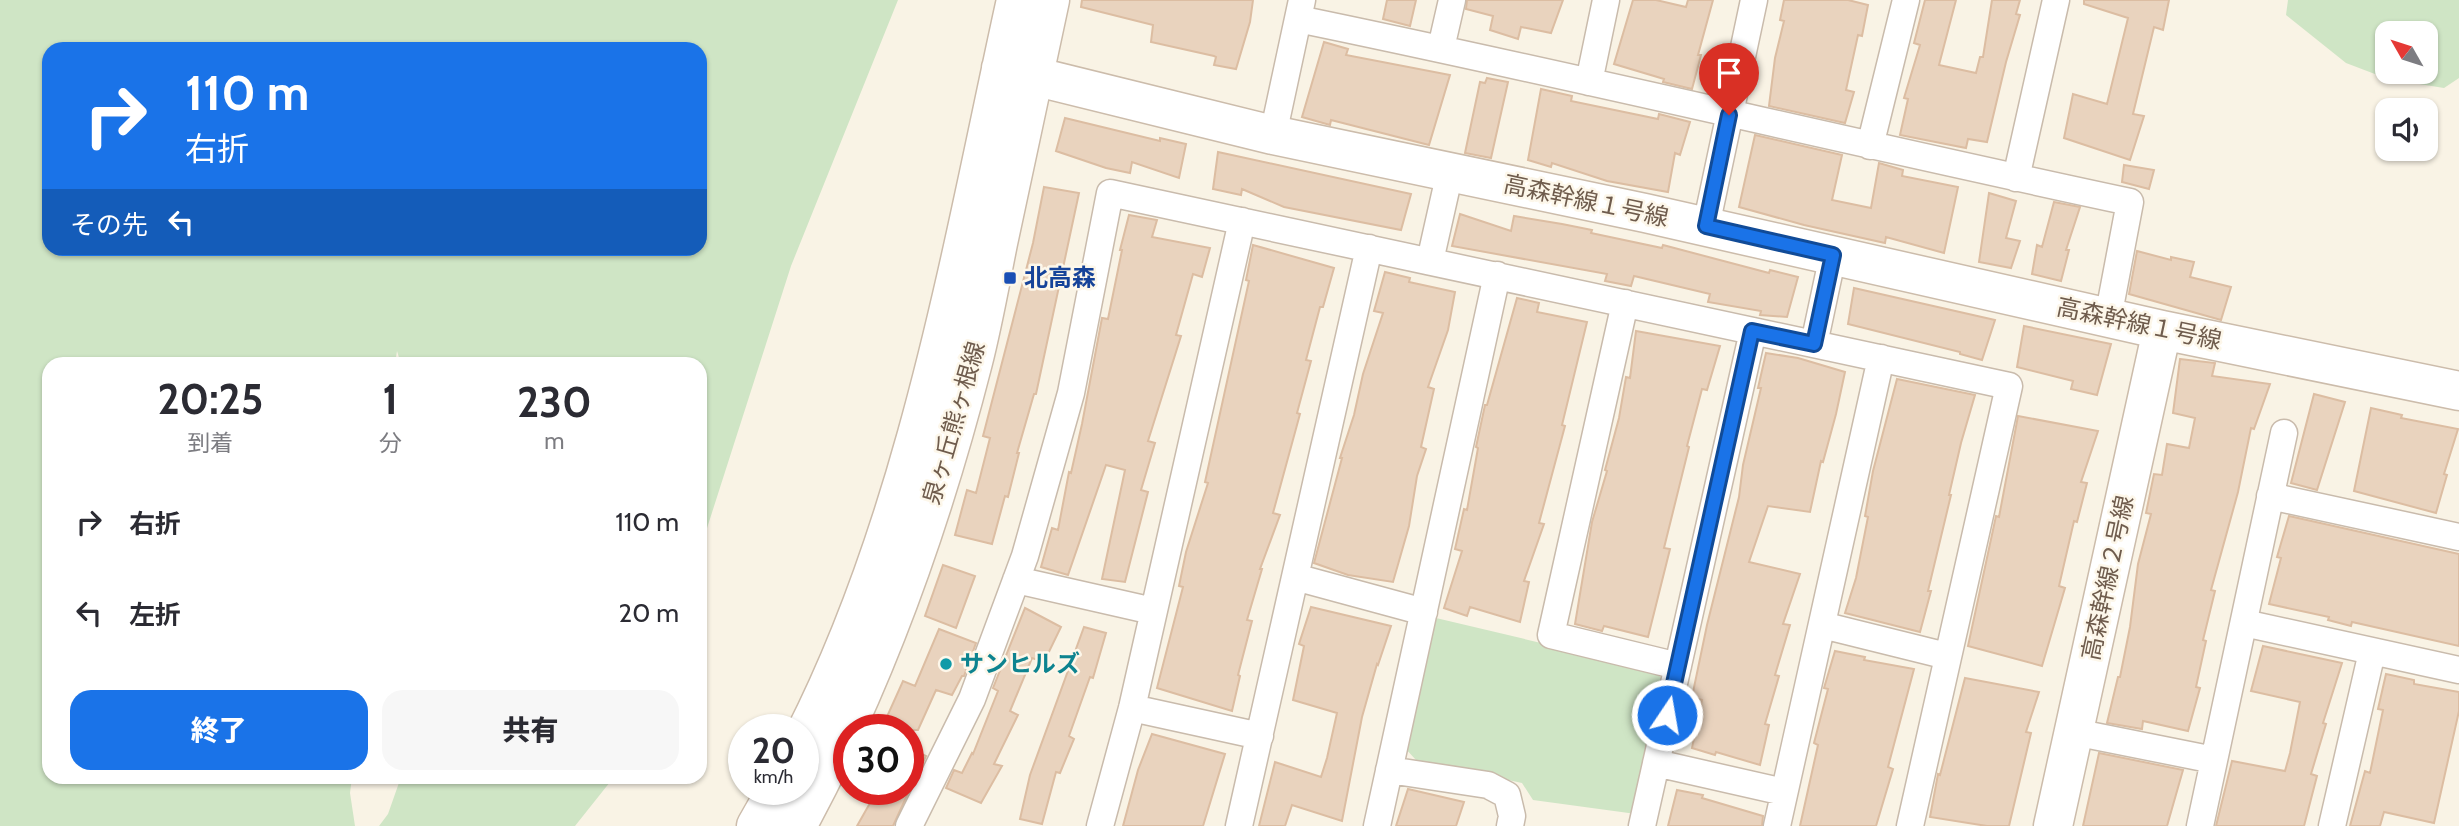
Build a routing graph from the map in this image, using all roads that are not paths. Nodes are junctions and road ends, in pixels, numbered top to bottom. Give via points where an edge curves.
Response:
1 (1016, 0) edge
2 (1050, 0) edge
3 (1452, 0) edge
4 (1606, 0) edge
5 (1754, 0) edge
6 (1906, 0) edge
7 (2056, 0) edge
8 (1300, 9) edge
9 (1441, 48) junction
10 (1017, 72) junction
11 (1589, 82) junction
12 (1729, 115) junction
13 (1273, 135) junction
14 (1870, 146) junction
15 (1450, 172) junction
16 (2016, 178) junction
17 (1242, 221) junction
18 (1706, 226) junction
19 (1369, 248) junction
20 (1833, 255) junction
21 (1430, 261) junction
22 (1497, 275) junction
23 (1625, 303) junction
24 (2108, 318) junction
25 (2162, 330) junction
26 (1752, 331) junction
27 (1814, 344) junction
28 (1881, 358) junction
29 (2459, 391) edge
30 (2284, 433) dead end
31 (2270, 496) junction
32 (2459, 537) edge
33 (1295, 577) junction
34 (1016, 580) junction
35 (1153, 611) junction
36 (1424, 612) junction
37 (2244, 623) junction
38 (1822, 625) junction
39 (2372, 652) junction
40 (1947, 656) junction
41 (1678, 666) junction
42 (2459, 670) edge
43 (1132, 708) junction
44 (815, 714) edge
45 (2074, 733) junction
46 (1260, 736) junction
47 (2214, 760) junction
48 (1656, 763) junction
49 (1389, 770) junction
50 (1784, 792) junction
51 (768, 805) edge
52 (1913, 825) edge
53 (756, 826) edge
54 (797, 826) edge
55 (909, 826) edge
56 (1100, 826) edge
57 (1240, 826) edge
58 (1377, 826) edge
59 (1510, 826) edge
60 (1642, 826) edge
61 (1777, 826) edge
62 (2053, 826) edge
63 (2200, 826) edge
64 (2332, 826) edge

1 - 10 street, 泉ヶ丘熊ヶ根線
2 - 10 street, 泉ヶ丘熊ヶ根線
3 - 9 street
4 - 11 street
5 - 12 street
6 - 14 street
7 - 16 street
8 - 9 street
8 - 13 street
9 - 11 street
10 - 13 street, 高森幹線１号線
10 - 44 street, 泉ヶ丘熊ヶ根線 via 956,275 898,495 851,638
10 - 54 street, 泉ヶ丘熊ヶ根線 via 974,359 952,442 875,659
11 - 12 street
12 - 14 street
12 - 18 street
13 - 15 street, 高森幹線１号線
14 - 16 street
15 - 18 street, 高森幹線１号線
15 - 21 street
16 - 24 street via 2130,202
17 - 19 street
17 - 34 street via 1110,193 1071,394
17 - 35 street
18 - 20 street, 高森幹線１号線
19 - 21 street
19 - 33 street
20 - 24 street, 高森幹線１号線
20 - 27 street
21 - 22 street
22 - 23 street
22 - 36 street
23 - 26 street
23 - 41 street via 1551,635
24 - 25 street, 高森幹線１号線
25 - 29 street, 高森幹線１号線
25 - 45 street, 高森幹線２号線
26 - 27 street
26 - 41 street
27 - 28 street
28 - 38 street
28 - 40 street via 2009,386
30 - 31 street
31 - 32 street
31 - 37 street
33 - 36 street
33 - 46 street
34 - 35 street
34 - 55 street via 972,699
35 - 43 street
36 - 49 street
37 - 39 street
37 - 47 street
38 - 40 street
38 - 50 street
39 - 42 street
39 - 64 street
40 - 52 street
41 - 48 street
43 - 46 street
43 - 56 street
45 - 47 street
45 - 62 street, 高森幹線２号線
46 - 57 street
47 - 63 street
48 - 50 street
48 - 60 street
49 - 58 street
49 - 59 street via 1488,785 1507,795
50 - 61 street
51 - 53 street

